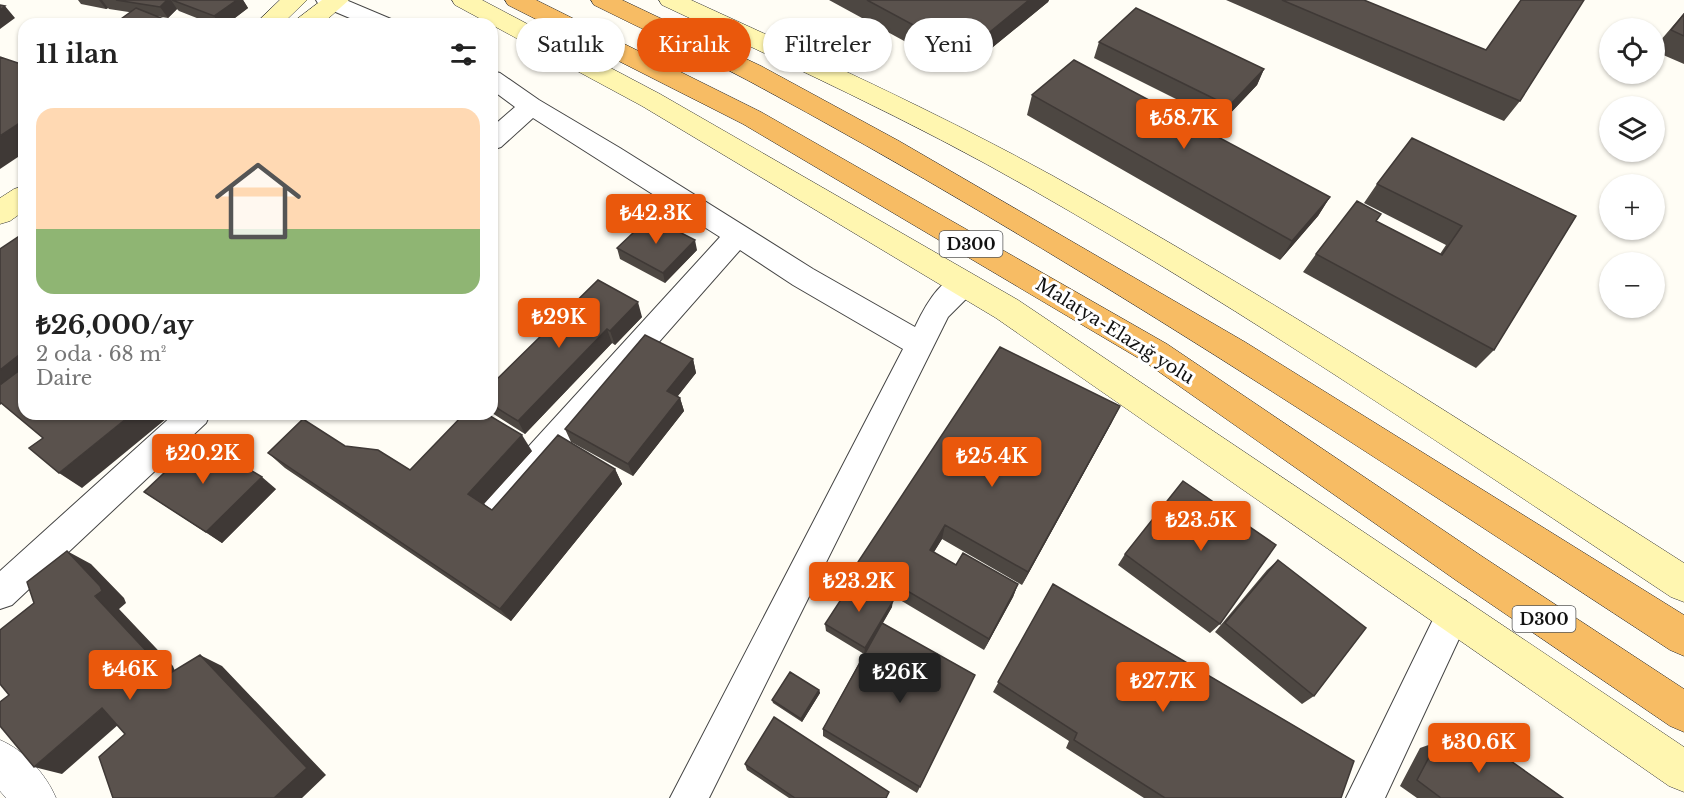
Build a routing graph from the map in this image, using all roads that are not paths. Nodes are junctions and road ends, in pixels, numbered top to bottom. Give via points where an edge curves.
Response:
1 (295, 0) edge
2 (603, 0) edge
3 (671, 0) edge
4 (332, 1) edge
5 (487, 3) edge
6 (274, 18) edge
7 (313, 18) edge
8 (370, 18) edge
9 (498, 83) edge
10 (531, 106) junction
11 (498, 136) edge
12 (18, 200) edge
13 (0, 213) edge
14 (738, 234) junction
15 (963, 284) junction
16 (920, 344) junction
17 (188, 420) edge
18 (499, 501) edge
19 (1684, 584) edge
20 (0, 593) edge
21 (1454, 613) junction
22 (1684, 637) edge
23 (1684, 712) edge
24 (0, 761) edge
25 (1684, 771) edge
26 (35, 798) edge
27 (689, 798) edge
28 (1365, 798) edge

1 - 6 main road
2 - 22 highway, D300 via 770,82 1138,292
3 - 19 main road via 1038,180 1177,260 1396,396
4 - 7 main road
4 - 8 street
5 - 15 main road
5 - 23 highway, Malatya-Elazığ yolu / D300 via 752,118 1156,353
9 - 10 street
10 - 11 street
10 - 14 street
12 - 13 main road
14 - 16 street via 803,278
14 - 18 street
15 - 16 street via 938,309
15 - 21 main road via 1007,309
16 - 27 street
17 - 20 street
21 - 25 main road
21 - 28 street
24 - 26 street

